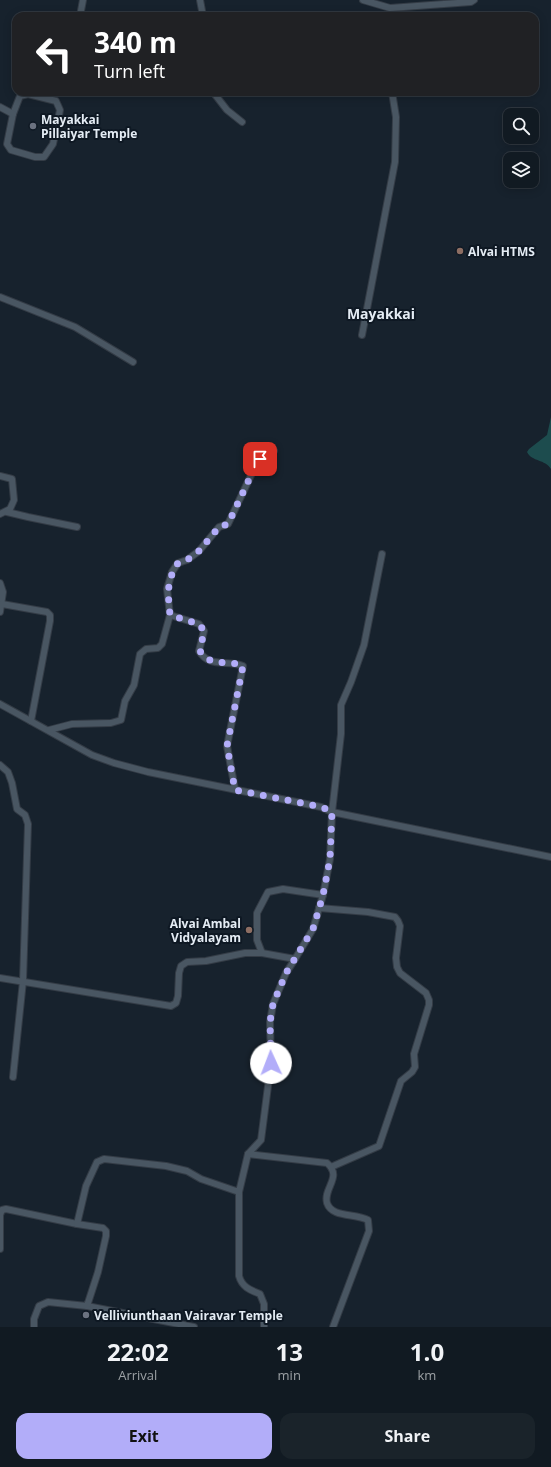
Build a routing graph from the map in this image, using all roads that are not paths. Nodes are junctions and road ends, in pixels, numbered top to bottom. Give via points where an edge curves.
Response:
1 (83, 0) edge
2 (200, 0) edge
3 (474, 0) edge
4 (365, 1) edge
5 (390, 8) junction
6 (81, 12) edge
7 (202, 12) edge
8 (390, 12) edge
9 (20, 96) edge
10 (47, 96) edge
11 (216, 96) edge
12 (393, 96) edge
13 (0, 108) edge
14 (13, 114) junction
15 (242, 122) dead end
16 (0, 297) edge
17 (362, 335) dead end
18 (133, 362) dead end
19 (274, 451) dead end
20 (0, 476) edge
21 (7, 512) junction
22 (0, 514) edge
23 (77, 527) dead end
24 (382, 554) dead end
25 (0, 583) edge
26 (2, 604) junction
27 (0, 612) edge
28 (170, 615) junction
29 (0, 704) edge
30 (31, 721) junction
31 (49, 730) junction
32 (0, 765) edge
33 (235, 790) junction
34 (332, 812) junction
35 (551, 857) edge
36 (323, 895) junction
37 (319, 908) junction
38 (262, 953) junction
39 (295, 959) junction
40 (0, 978) edge
41 (23, 982) junction
42 (13, 1077) dead end
43 (248, 1154) junction
44 (331, 1167) junction
45 (239, 1192) junction
46 (77, 1224) junction
47 (0, 1249) edge
48 (87, 1306) junction
49 (34, 1327) edge
50 (194, 1327) edge
51 (264, 1327) edge
52 (333, 1327) edge

1 - 6 street
2 - 7 street
3 - 5 street
4 - 5 street
5 - 8 street
9 - 14 street
10 - 14 street via 56,101 60,110 53,144 44,157 11,150 7,144
11 - 15 street via 227,110
12 - 17 street via 396,117 395,162
13 - 14 street
16 - 18 street via 75,327
19 - 28 street via 267,449 254,469 228,524 219,527 199,551 178,563 172,572 168,589
20 - 21 street via 10,478 13,483 14,500
21 - 22 street
21 - 23 street
24 - 34 street via 364,645 352,682 341,705 342,734
25 - 26 street via 3,592
26 - 27 street
26 - 30 street via 46,612 50,615
28 - 31 street via 162,644 158,648 146,649 140,654 134,685 125,701 121,720 111,724 72,724
28 - 33 street via 199,624 204,631 200,651 203,657 211,661 243,666 227,746
29 - 30 street
30 - 31 street
31 - 33 street via 92,755 114,763
32 - 41 street via 8,772 17,809 25,814 28,824
33 - 34 street via 322,807
34 - 35 street
34 - 36 street via 330,859
36 - 37 street
36 - 38 street via 283,889 268,892 258,913 257,940
37 - 39 street via 313,929
37 - 44 street via 395,917 400,926 397,967 400,973 426,993 429,1005 414,1054 415,1067 401,1081 379,1146
38 - 39 street
38 - 41 street via 245,953 187,962 179,973 178,996 176,1003 171,1006
39 - 43 street via 273,1004 270,1022 271,1063 261,1140
40 - 41 street
41 - 42 street
43 - 44 street via 327,1163
43 - 45 street
44 - 52 street via 334,1175 326,1199 329,1208 335,1212 368,1220 369,1231
45 - 46 street via 201,1179 187,1171 104,1159 97,1162 86,1186
45 - 51 street via 239,1276 241,1283 260,1294 264,1304
46 - 47 street via 2,1210
46 - 48 street via 103,1228 106,1231 98,1272
48 - 49 street via 48,1302 39,1306
48 - 50 street

